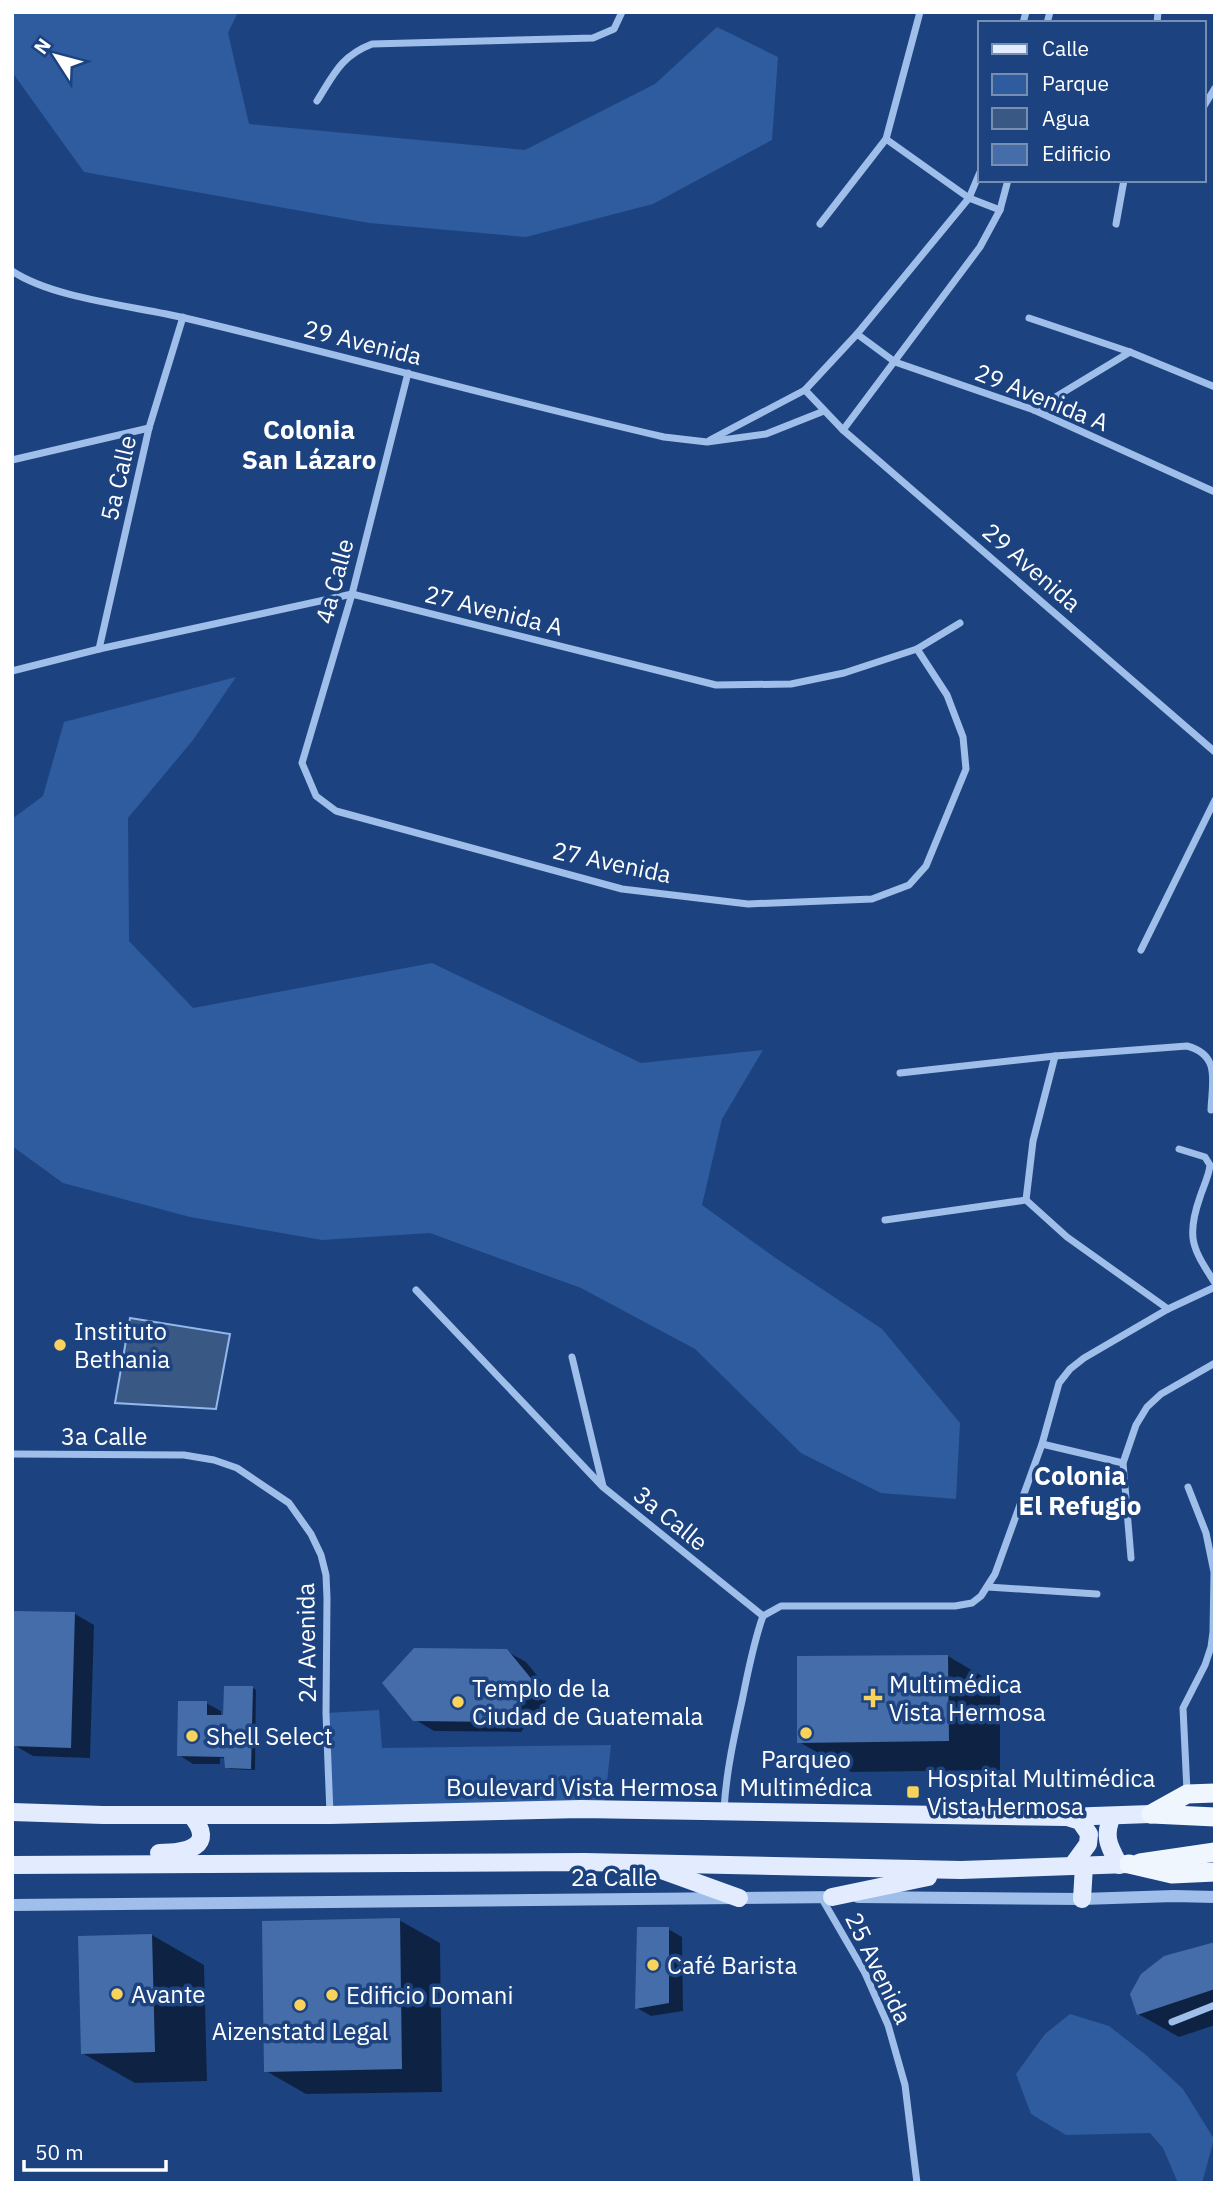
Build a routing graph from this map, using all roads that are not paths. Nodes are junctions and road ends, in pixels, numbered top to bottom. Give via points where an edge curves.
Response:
1 (622, 12) edge
2 (920, 12) edge
3 (317, 101) dead end
4 (886, 139) junction
5 (978, 177) edge
6 (1007, 182) edge
7 (1124, 182) edge
8 (969, 198) junction
9 (1000, 210) junction
10 (820, 224) dead end
11 (1116, 224) dead end
12 (12, 271) edge
13 (183, 317) junction
14 (1029, 318) dead end
15 (857, 334) junction
16 (1130, 352) junction
17 (895, 362) junction
18 (408, 373) junction
19 (1215, 387) edge
20 (805, 390) junction
21 (1034, 410) junction
22 (824, 411) junction
23 (149, 428) junction
24 (844, 430) junction
25 (707, 442) junction
26 (12, 460) edge
27 (1215, 492) edge
28 (352, 594) junction
29 (960, 623) dead end
30 (99, 649) junction
31 (917, 649) junction
32 (12, 671) edge
33 (1215, 752) edge
34 (316, 796) joint
35 (1215, 800) edge
36 (1141, 950) dead end
37 (1055, 1056) junction
38 (900, 1073) dead end
39 (1211, 1110) dead end
40 (1179, 1149) dead end
41 (1026, 1200) junction
42 (885, 1220) dead end
43 (1215, 1285) edge
44 (416, 1290) dead end
45 (1168, 1309) junction
46 (572, 1357) dead end
47 (1215, 1363) edge
48 (1042, 1444) junction
49 (12, 1454) edge
50 (1123, 1463) junction
51 (603, 1487) junction
52 (1188, 1488) dead end
53 (321, 1555) joint
54 (1131, 1558) dead end
55 (988, 1587) junction
56 (1097, 1594) dead end
57 (763, 1616) junction
58 (1215, 1793) edge
59 (1187, 1794) junction
60 (724, 1811) junction
61 (12, 1812) edge
62 (1151, 1814) junction
63 (191, 1815) junction
64 (330, 1815) junction
65 (1065, 1816) junction
66 (1112, 1816) junction
67 (1215, 1817) edge
68 (1215, 1852) edge
69 (12, 1856) edge
70 (643, 1863) junction
71 (12, 1865) edge
72 (1124, 1865) junction
73 (1078, 1866) junction
74 (961, 1870) junction
75 (1215, 1872) edge
76 (827, 1897) junction
77 (1215, 1897) edge
78 (739, 1898) junction
79 (1082, 1899) junction
80 (12, 1905) edge
81 (1215, 2005) edge
82 (1172, 2022) dead end
83 (917, 2183) edge

1 - 3 street via 614,29 593,38 372,44 356,50 341,64
2 - 4 street
4 - 8 street
4 - 10 street
5 - 8 street
6 - 9 street
7 - 11 street
8 - 9 street
8 - 15 street
9 - 17 street via 980,247
12 - 13 street, 29 Avenida via 66,292
13 - 18 street, 29 Avenida
13 - 23 street, 5a Calle
14 - 16 street
15 - 17 street, 29 Avenida A
15 - 20 street
16 - 19 street
16 - 21 street
17 - 21 street, 29 Avenida A
17 - 24 street
18 - 25 street, 29 Avenida via 652,435
18 - 28 street, 4a Calle
20 - 22 street, 29 Avenida
20 - 25 street
21 - 27 street, 29 Avenida A
22 - 24 street, 29 Avenida
22 - 25 street, 29 Avenida via 766,435
23 - 26 street
23 - 30 street, 5a Calle
24 - 33 street, 29 Avenida
28 - 30 street, 27 Avenida A
28 - 31 street, 27 Avenida A via 716,685 791,684 844,673
28 - 34 street, 4a Calle via 302,762
29 - 31 street, 27 Avenida A
30 - 32 street, 27 Avenida A
31 - 34 street, 27 Avenida via 947,695 963,737 966,769 926,866 909,885 872,899 748,904 622,889 336,811
35 - 36 street
37 - 38 street
37 - 39 street via 1195,1048 1213,1066
37 - 41 street via 1033,1141
40 - 43 street via 1205,1157 1210,1165 1191,1235
41 - 42 street
41 - 45 street via 1067,1237
43 - 45 street
44 - 51 street, 3a Calle
45 - 48 street via 1070,1369 1059,1383
46 - 51 street
47 - 50 street via 1147,1407
48 - 50 street
48 - 55 street
49 - 53 street, 3a Calle via 184,1455 214,1460 237,1468 289,1503
50 - 54 street
51 - 57 street, 3a Calle
52 - 59 street via 1206,1533 1214,1584 1211,1647 1183,1708
53 - 64 street, 24 Avenida via 327,1598
55 - 56 street
55 - 57 street via 972,1603 955,1606 781,1606
57 - 60 street via 731,1751
58 - 59 highway
59 - 62 highway
60 - 64 main road, Boulevard Vista Hermosa
60 - 65 main road, Boulevard Vista Hermosa
61 - 63 main road, Boulevard Vista Hermosa
62 - 66 main road, Boulevard Vista Hermosa
62 - 67 highway
63 - 64 main road, Boulevard Vista Hermosa
63 - 69 main road via 200,1828 200,1840 180,1853
65 - 66 main road, Boulevard Vista Hermosa
65 - 73 main road via 1080,1821 1089,1834
66 - 72 main road via 1107,1839
68 - 72 highway
70 - 71 main road
70 - 74 main road
70 - 78 main road
72 - 73 main road
72 - 75 highway via 1172,1874
73 - 74 main road
73 - 79 main road
74 - 76 main road
76 - 78 street, 2a Calle
76 - 79 street, 2a Calle
76 - 83 street, 25 Avenida via 888,2025 905,2085
77 - 79 street, 2a Calle
78 - 80 street, 2a Calle
81 - 82 street

